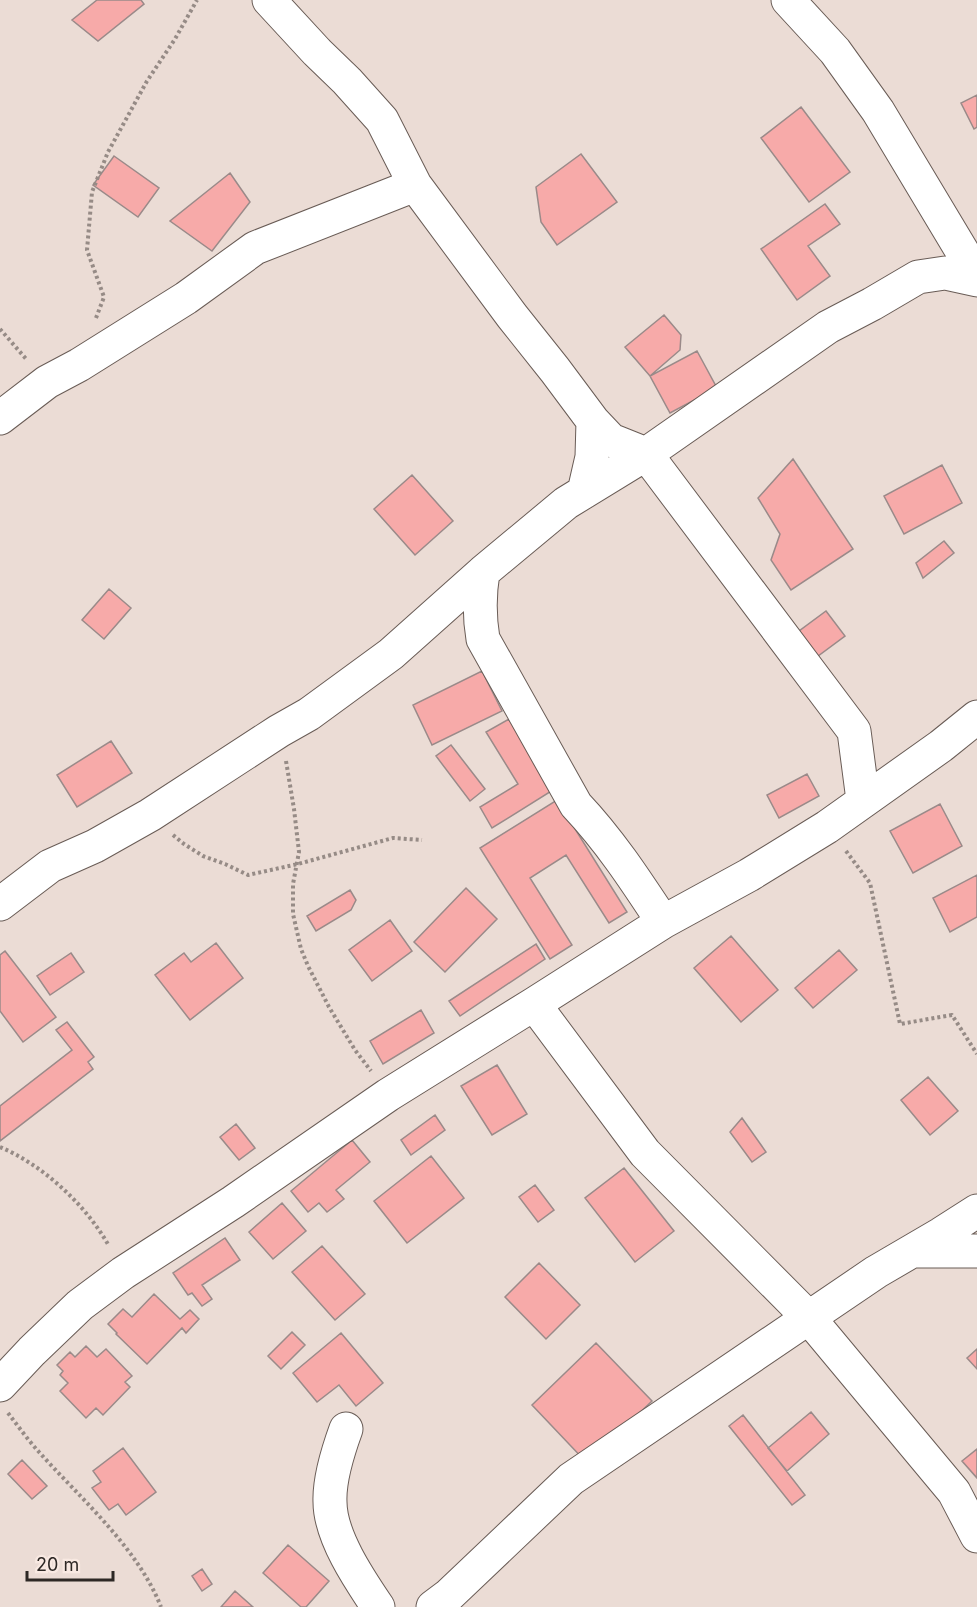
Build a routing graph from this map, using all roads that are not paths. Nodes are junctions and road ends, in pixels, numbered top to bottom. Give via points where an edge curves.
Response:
1 (269, 0) edge
2 (788, 0) edge
3 (416, 185) junction
4 (977, 276) edge
5 (977, 280) edge
6 (0, 418) edge
7 (593, 421) junction
8 (646, 454) junction
9 (584, 492) junction
10 (483, 572) junction
11 (977, 717) edge
12 (863, 801) junction
13 (0, 903) edge
14 (663, 921) junction
15 (534, 1004) junction
16 (977, 1211) edge
17 (913, 1251) junction
18 (977, 1251) edge
19 (809, 1318) junction
20 (3, 1398) edge
21 (346, 1429) dead end
22 (977, 1536) edge
23 (448, 1603) edge
24 (378, 1607) edge

1 - 3 street via 382,120
2 - 4 street via 835,51 878,111
3 - 6 street via 255,248 186,298 47,382
3 - 7 street
5 - 8 street via 945,273 918,277 828,327
7 - 8 street via 611,440
7 - 9 street
8 - 9 street
8 - 12 street via 854,731
9 - 10 street
10 - 13 street via 391,654 309,714 150,815 50,866
10 - 14 street via 479,615 483,639 576,805 598,828
11 - 12 street
12 - 14 street via 749,875
14 - 15 street
15 - 19 street via 645,1153
15 - 20 street via 388,1095 123,1272 80,1305 32,1351
16 - 17 street
17 - 18 street
17 - 19 street
19 - 22 street via 954,1492
19 - 23 street via 571,1479
21 - 24 street via 335,1460 331,1512 335,1531 358,1578

